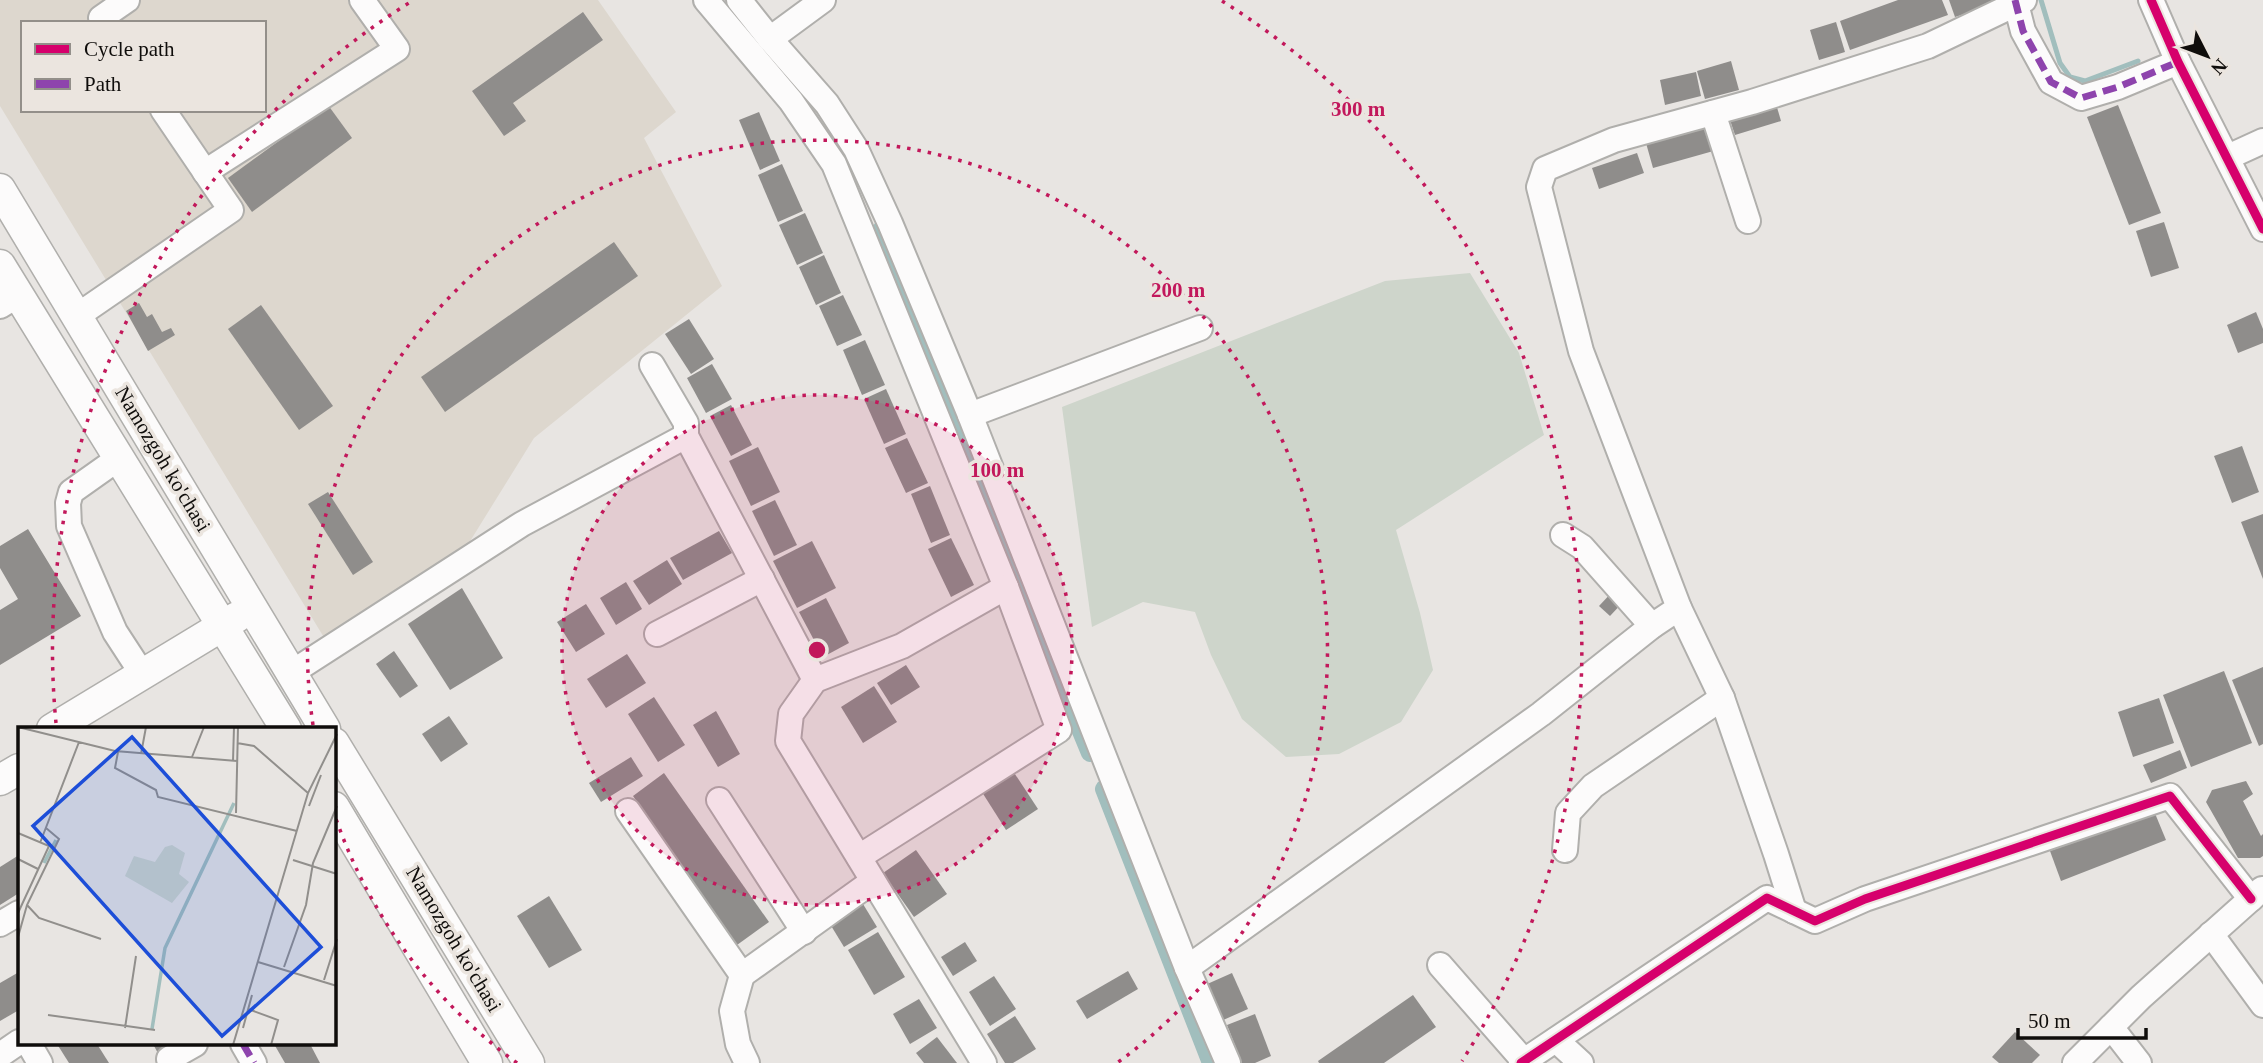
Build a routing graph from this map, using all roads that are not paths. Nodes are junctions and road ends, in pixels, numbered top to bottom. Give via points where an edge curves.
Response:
1 (127, 0) edge
2 (362, 0) edge
3 (706, 0) edge
4 (739, 0) edge
5 (823, 0) edge
6 (2151, 0) edge
7 (2018, 2) edge
8 (103, 21) edge
9 (770, 39) junction
10 (2178, 62) junction
11 (164, 112) edge
12 (1713, 113) junction
13 (2263, 141) edge
14 (2228, 157) junction
15 (205, 172) junction
16 (0, 189) edge
17 (1748, 221) dead end
18 (2263, 229) edge
19 (0, 265) edge
20 (9, 301) edge
21 (77, 316) junction
22 (1200, 328) dead end
23 (652, 365) dead end
24 (970, 415) junction
25 (686, 436) junction
26 (119, 458) junction
27 (1563, 535) dead end
28 (762, 579) junction
29 (1006, 587) junction
30 (1679, 608) junction
31 (258, 617) junction
32 (1652, 626) junction
33 (657, 635) dead end
34 (227, 636) junction
35 (291, 673) junction
36 (142, 675) junction
37 (815, 680) junction
38 (1722, 698) junction
39 (55, 727) edge
40 (89, 727) edge
41 (285, 727) edge
42 (325, 727) edge
43 (336, 746) edge
44 (18, 749) edge
45 (0, 760) edge
46 (18, 770) edge
47 (0, 780) edge
48 (719, 800) dead end
49 (336, 810) edge
50 (628, 811) dead end
51 (1565, 850) dead end
52 (859, 857) junction
53 (873, 881) junction
54 (2257, 893) edge
55 (1794, 911) junction
56 (18, 914) edge
57 (0, 924) edge
58 (804, 932) junction
59 (2211, 934) junction
60 (1440, 965) dead end
61 (1187, 968) junction
62 (742, 975) junction
63 (2263, 1005) edge
64 (2111, 1027) junction
65 (1556, 1040) junction
66 (18, 1043) edge
67 (30, 1046) edge
68 (192, 1046) edge
69 (244, 1046) edge
70 (0, 1055) edge
71 (169, 1059) dead end
72 (1523, 1062) edge
73 (40, 1063) edge
74 (254, 1063) edge
75 (487, 1063) edge
76 (529, 1063) edge
77 (747, 1063) edge
78 (984, 1063) edge
79 (1228, 1063) edge
80 (1581, 1063) edge
81 (2075, 1063) edge
82 (2138, 1063) edge

1 - 8 street
2 - 15 street via 397,49
3 - 29 street via 791,101 834,164
4 - 9 street
5 - 9 street
6 - 10 street
7 - 10 street via 2023,31 2051,82 2081,98
7 - 12 street via 1928,46
9 - 24 street via 827,104 856,149
10 - 14 street
11 - 15 street
12 - 17 street
12 - 30 street via 1614,140 1545,169 1539,187 1581,351
13 - 14 street
14 - 18 street
15 - 21 street via 231,210
16 - 21 main road, Namozgoh ko'chasi
19 - 20 main road, Namozgoh ko'chasi
20 - 26 main road, Namozgoh ko'chasi
21 - 31 main road, Namozgoh ko'chasi
22 - 24 street
23 - 25 street via 686,423
24 - 61 street
25 - 28 street
25 - 35 street via 522,524
26 - 34 main road, Namozgoh ko'chasi
26 - 36 street via 71,492 69,526 115,632
27 - 32 street via 1582,547
28 - 33 street
28 - 37 street
29 - 37 street via 902,646
29 - 52 street via 1059,730
30 - 32 street
30 - 38 street
31 - 34 main road
31 - 35 main road, Namozgoh ko'chasi
32 - 61 street via 1541,714
34 - 36 main road
34 - 40 main road
34 - 41 main road, Namozgoh ko'chasi
35 - 42 main road, Namozgoh ko'chasi
36 - 39 main road
37 - 52 street via 791,714 788,741
38 - 51 street via 1593,786 1567,813
38 - 55 street
43 - 76 main road, Namozgoh ko'chasi
44 - 45 main road
46 - 47 main road
48 - 58 street
49 - 75 main road, Namozgoh ko'chasi
50 - 62 street
52 - 53 street
53 - 58 street
53 - 78 street
54 - 55 street via 2170,796 1865,899 1815,921
54 - 59 street
55 - 65 street via 1767,898
56 - 57 street
58 - 62 street
59 - 63 street
59 - 64 street
60 - 72 street
61 - 79 street
62 - 77 street via 732,1011
64 - 81 street
64 - 82 street
65 - 72 street
65 - 80 street
66 - 70 street
67 - 73 street
68 - 71 street
69 - 74 street

